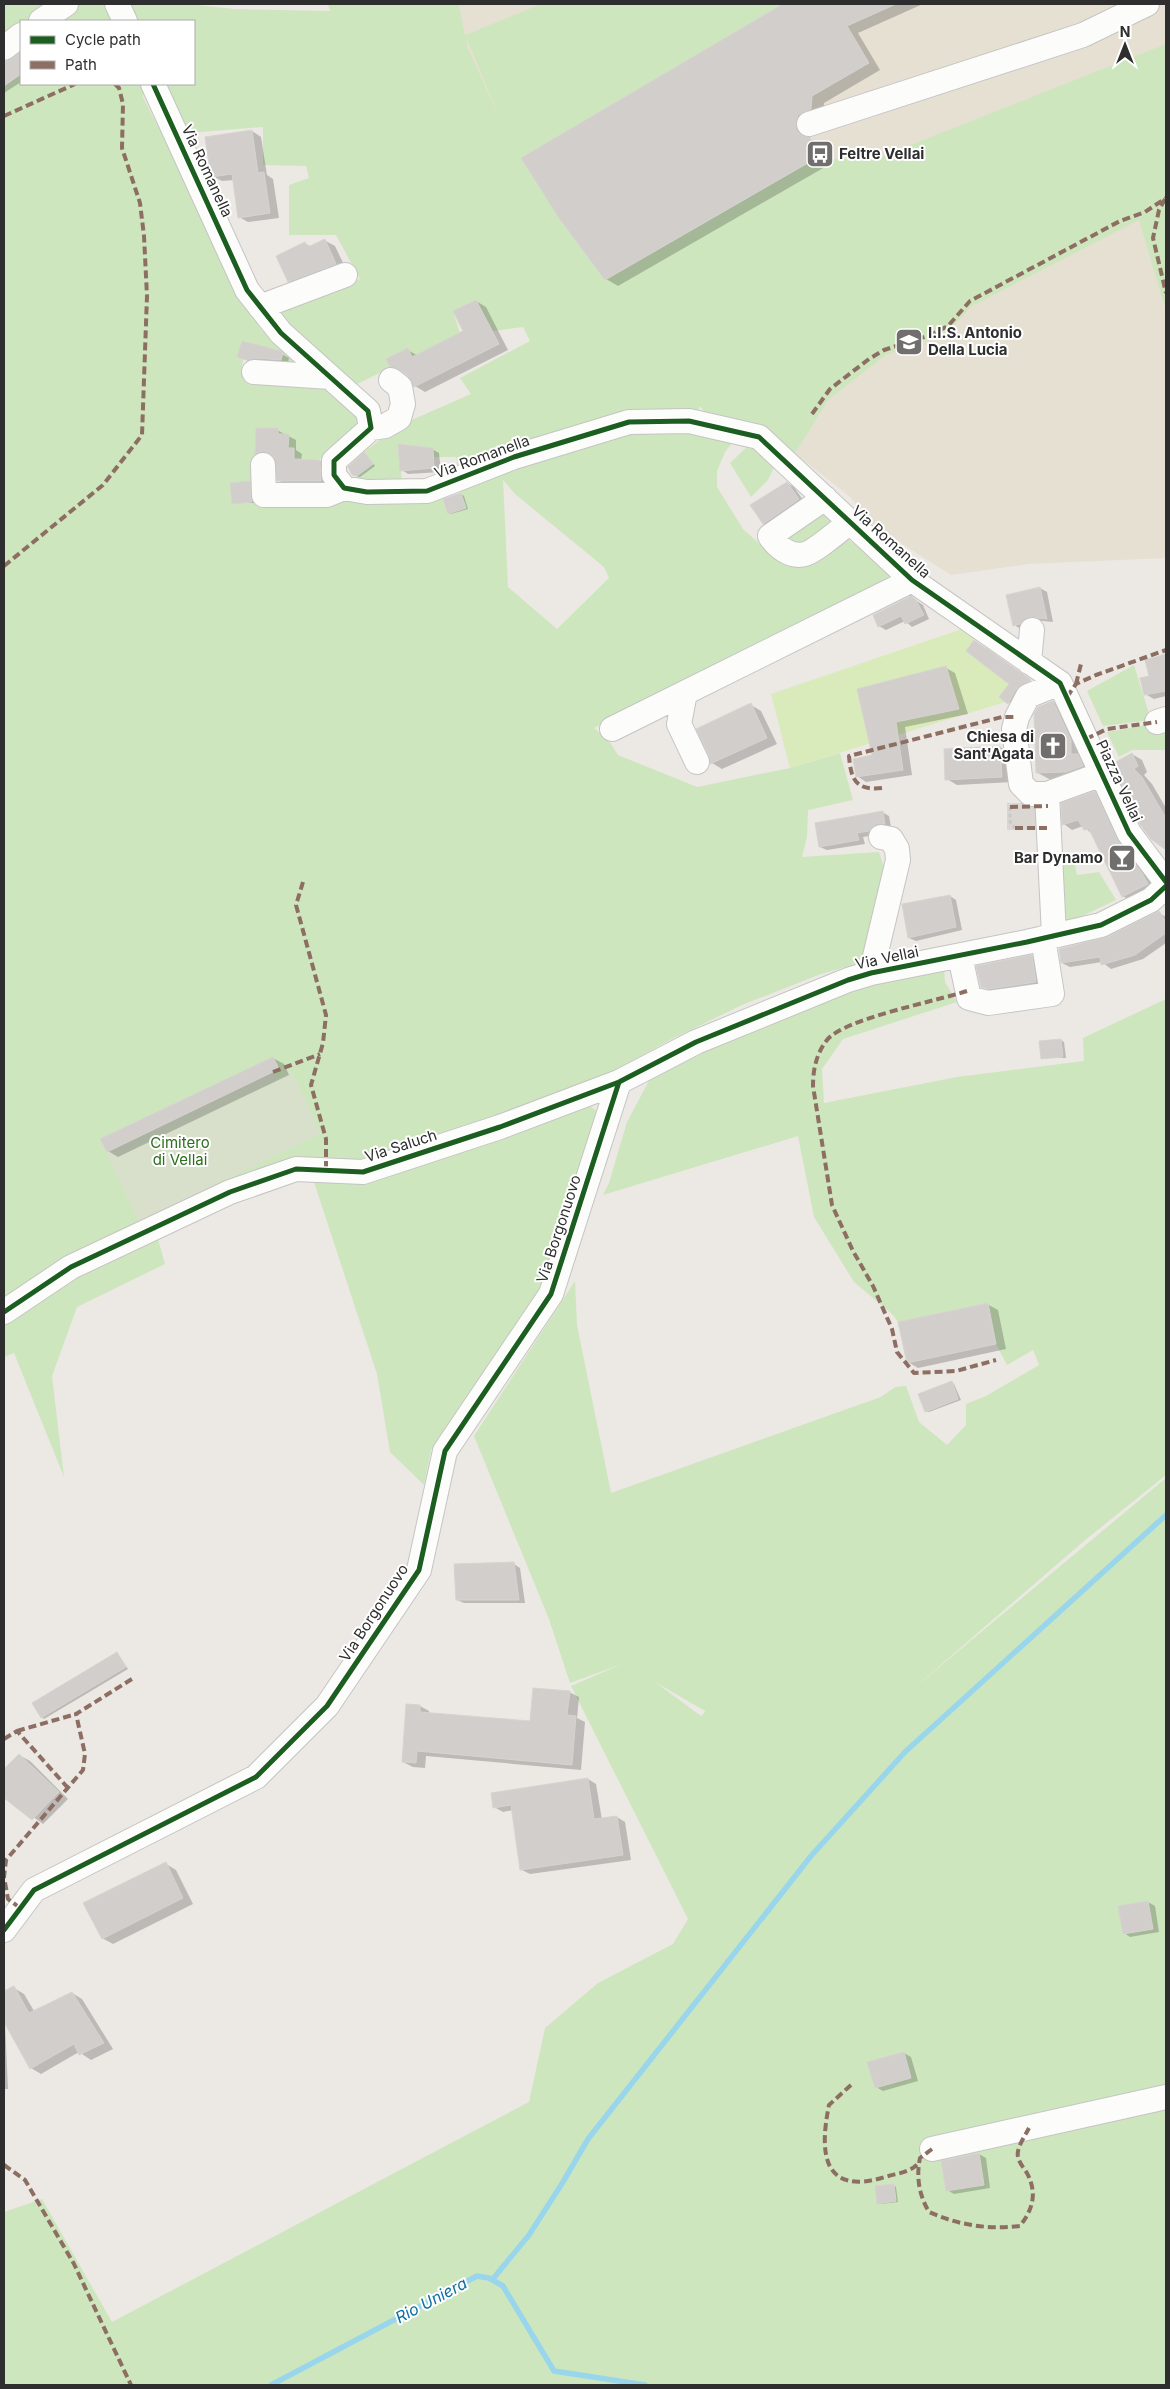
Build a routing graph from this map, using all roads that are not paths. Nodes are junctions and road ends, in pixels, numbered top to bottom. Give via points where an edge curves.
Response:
1 (66, 4) edge
2 (117, 4) edge
3 (1147, 4) edge
4 (42, 20) edge
5 (125, 20) edge
6 (20, 36) edge
7 (4, 48) edge
8 (153, 85) edge
9 (809, 124) dead end
10 (345, 275) dead end
11 (260, 307) junction
12 (254, 372) dead end
13 (330, 377) junction
14 (390, 380) dead end
15 (371, 428) junction
16 (263, 465) dead end
17 (344, 488) junction
18 (824, 498) junction
19 (850, 522) junction
20 (912, 580) junction
21 (1032, 630) dead end
22 (1029, 662) junction
23 (1060, 683) junction
24 (685, 692) junction
25 (612, 729) dead end
26 (697, 762) dead end
27 (1102, 774) junction
28 (1047, 794) junction
29 (881, 836) dead end
30 (1166, 884) edge
31 (1049, 937) junction
32 (960, 956) junction
33 (871, 973) junction
34 (619, 1082) junction
35 (4, 1312) edge
36 (4, 1930) edge
37 (1166, 2097) edge
38 (932, 2149) dead end

1 - 4 street
2 - 5 street
3 - 9 street via 1082,35
6 - 7 street
8 - 11 street, Via Romanella via 247,290
10 - 11 street
11 - 13 street, Via Romanella via 281,333
12 - 13 street
13 - 15 street, Via Romanella via 368,411
14 - 15 street via 400,387 403,404 399,418 385,426
15 - 17 street via 334,461 334,474
16 - 17 street via 264,495 327,495
17 - 18 street, Via Romanella via 367,492 428,491 514,458 629,422 689,421 759,437
18 - 19 street, Via Romanella
18 - 19 street via 770,536 775,544 788,553 806,554
19 - 20 street, Via Romanella
20 - 22 street, Via Romanella
20 - 24 street, Via Romanella
21 - 22 street
22 - 23 street, Via Romanella
23 - 27 street, Piazza Vellai
23 - 28 street via 1028,696 1017,715 1014,729 1021,784 1030,794
24 - 25 street, Via Romanella
24 - 26 street via 679,724
27 - 28 street, Piazza Vellai
27 - 30 street, Piazza Vellai via 1129,832
28 - 31 street
29 - 33 street via 891,839 897,849 898,860
30 - 31 street, Via Vellai via 1151,900 1101,924
31 - 32 street, Via Vellai
31 - 32 street via 1052,994 988,1004 969,998
32 - 33 street, Via Vellai
33 - 34 street, Via Vellai via 696,1042
34 - 35 street, Via Saluch via 500,1127 362,1172 296,1169 230,1192 71,1267
34 - 36 street, Via Borgonuovo via 551,1294 445,1451 419,1570 327,1706 256,1777 34,1890
37 - 38 street

